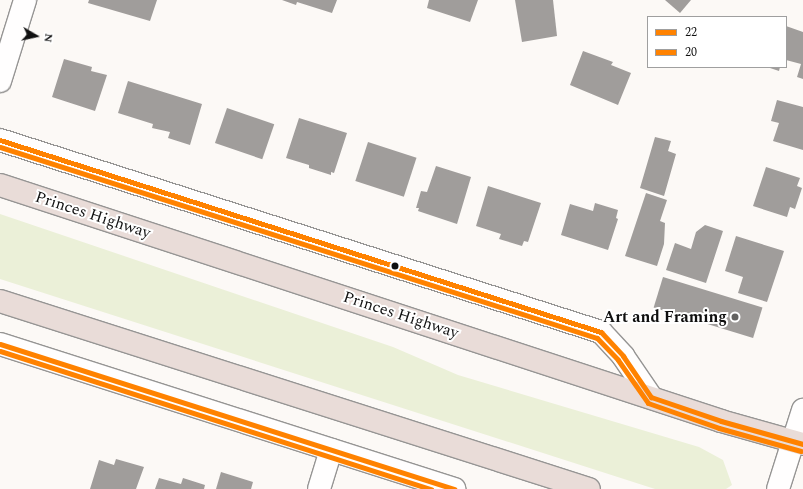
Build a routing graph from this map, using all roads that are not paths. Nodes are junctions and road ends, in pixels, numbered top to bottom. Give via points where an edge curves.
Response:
1 (25, 0) edge
2 (0, 81) edge
3 (0, 140) edge
4 (0, 185) edge
5 (0, 301) edge
6 (0, 344) edge
7 (651, 397) junction
8 (803, 410) edge
9 (798, 443) edge
10 (331, 450) junction
11 (319, 489) edge
12 (454, 489) edge
13 (589, 489) edge
14 (778, 489) edge

1 - 2 street
3 - 7 street via 601,332 623,356
4 - 7 highway, Princes Highway
5 - 13 highway
6 - 10 street
7 - 9 highway, Princes Highway
8 - 9 street
9 - 14 street
10 - 11 street
10 - 12 street

